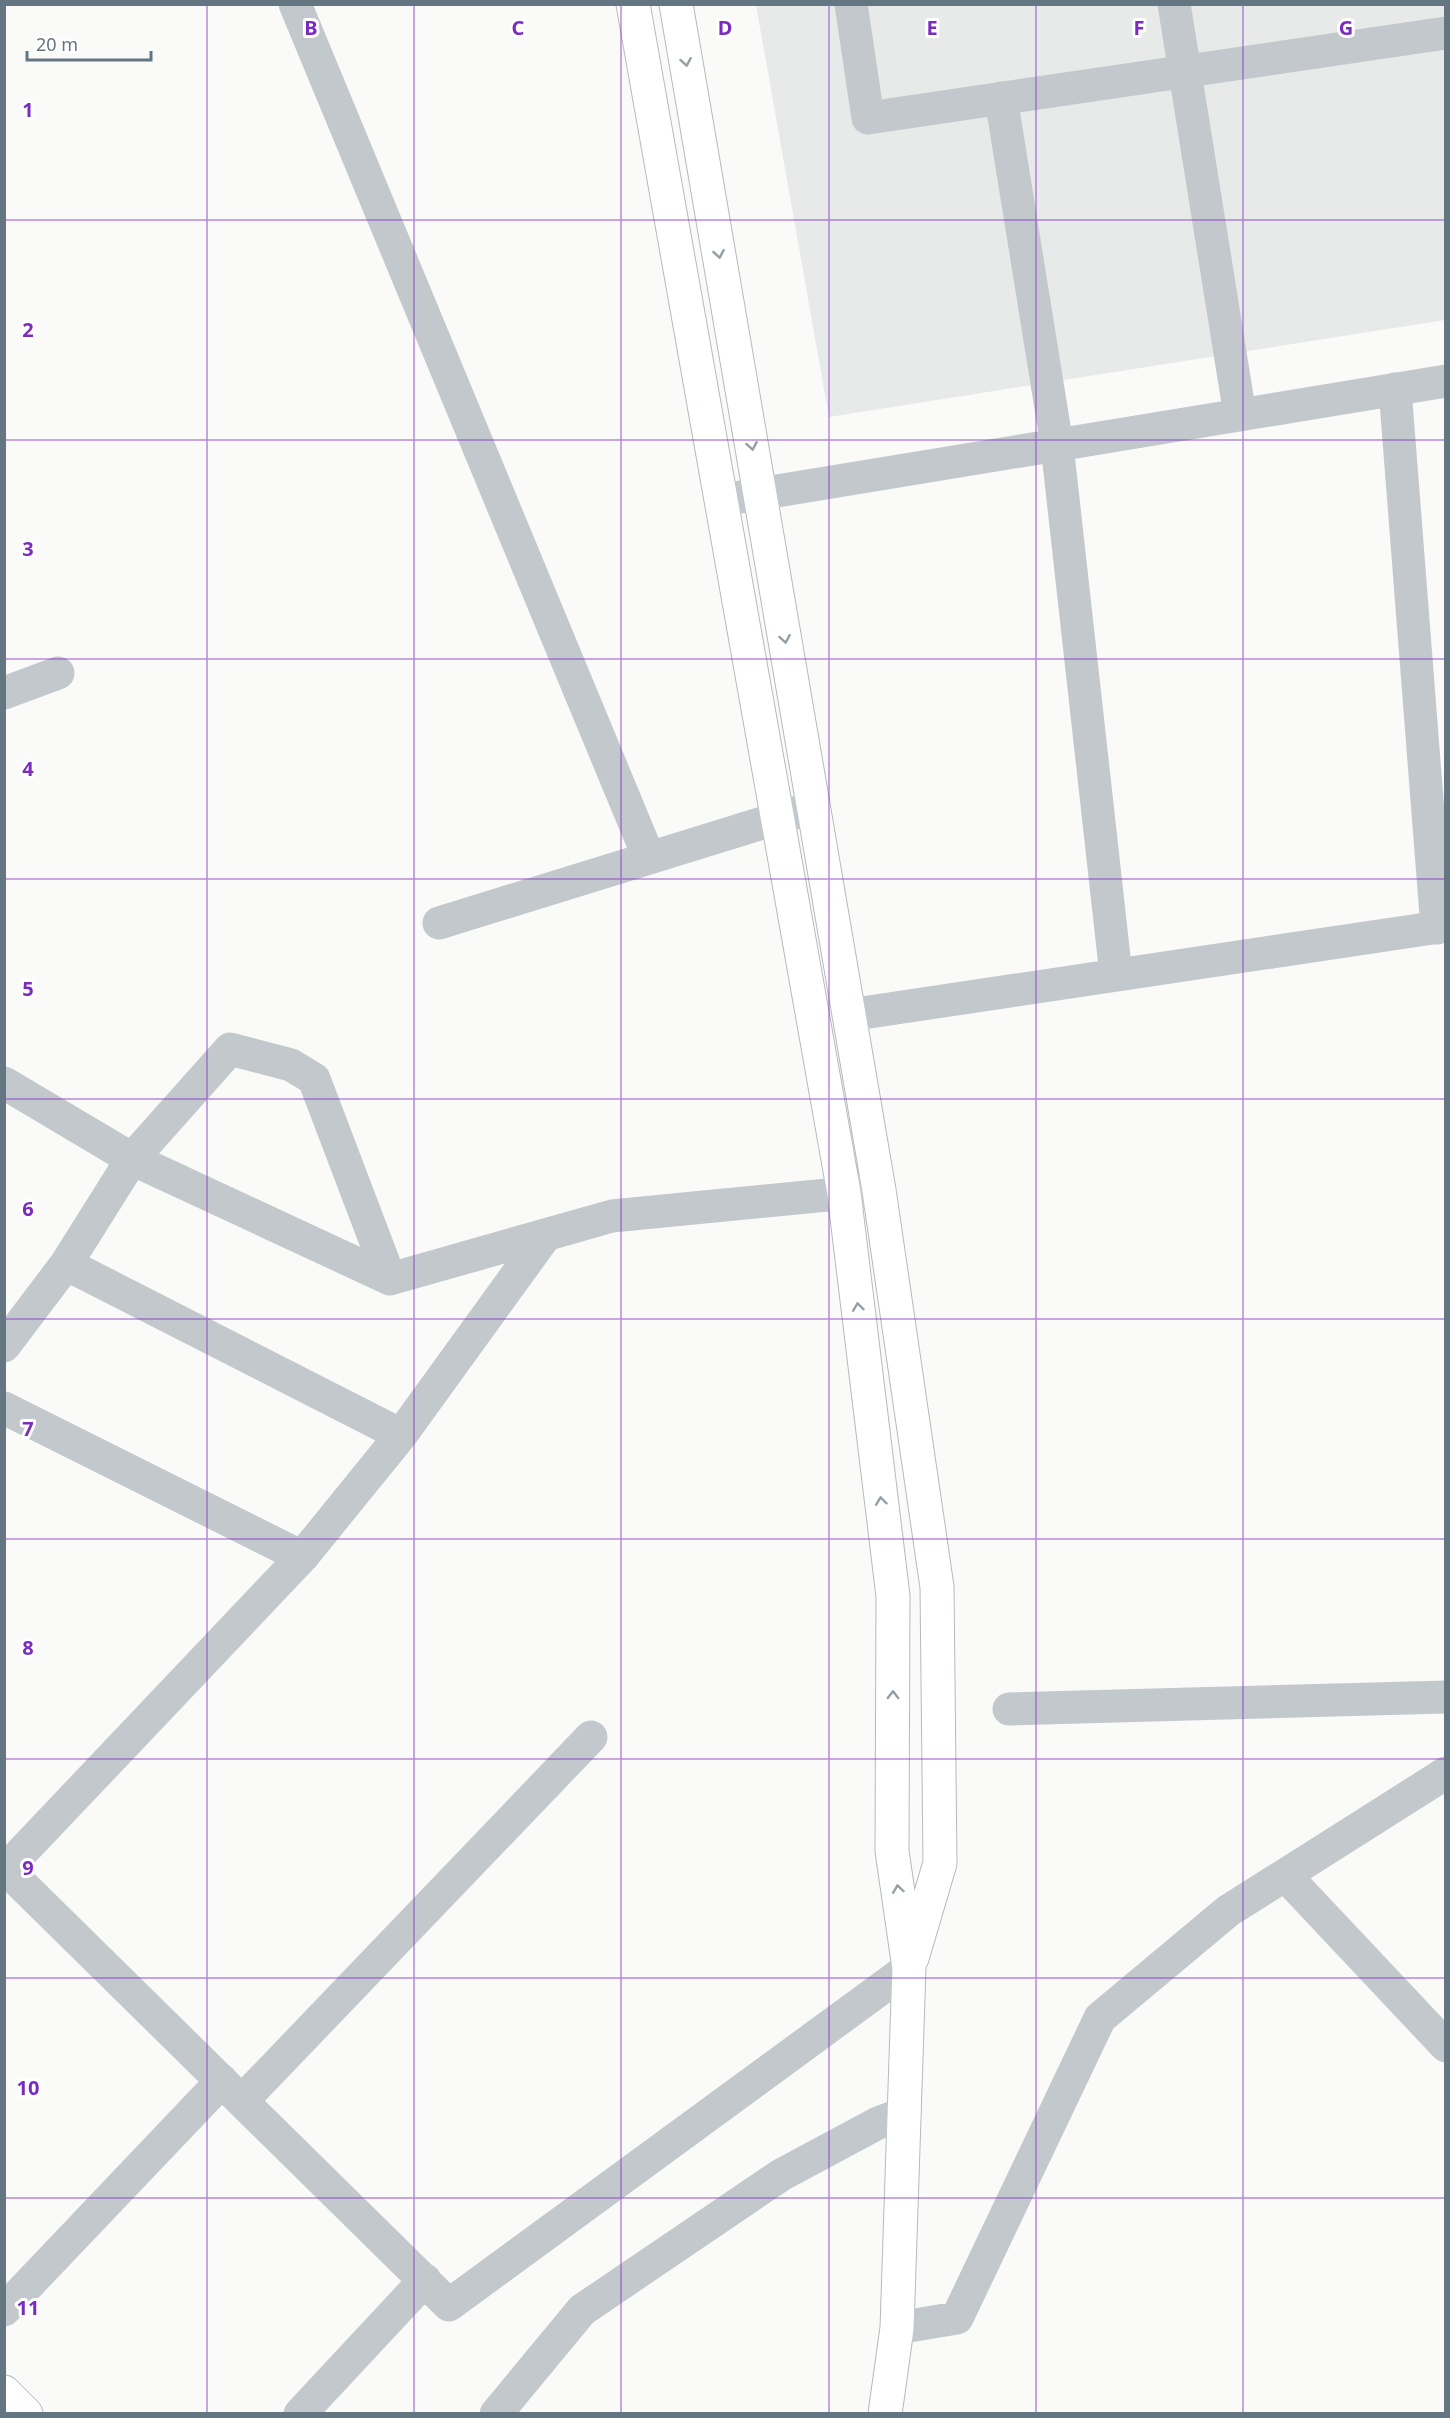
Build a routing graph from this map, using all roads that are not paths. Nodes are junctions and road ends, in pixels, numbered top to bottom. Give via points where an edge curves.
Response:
1 (296, 4) edge
2 (633, 4) edge
3 (676, 4) edge
4 (850, 4) edge
5 (1174, 4) edge
6 (1446, 33) edge
7 (1184, 71) junction
8 (1001, 98) junction
9 (1446, 381) edge
10 (1395, 389) junction
11 (1240, 415) junction
12 (1057, 445) junction
13 (760, 493) junction
14 (722, 500) junction
15 (58, 673) dead end
16 (4, 693) edge
17 (814, 807) junction
18 (779, 818) junction
19 (649, 858) junction
20 (439, 923) dead end
21 (1442, 927) edge
22 (1116, 975) junction
23 (849, 1015) junction
24 (4, 1083) edge
25 (132, 1159) junction
26 (879, 1190) junction
27 (844, 1193) junction
28 (545, 1236) junction
29 (66, 1264) junction
30 (390, 1279) junction
31 (4, 1346) edge
32 (4, 1408) edge
33 (400, 1435) junction
34 (302, 1557) junction
35 (1446, 1697) edge
36 (1009, 1709) dead end
37 (591, 1737) dead end
38 (1446, 1773) edge
39 (5, 1870) edge
40 (1285, 1875) junction
41 (909, 1968) junction
42 (1446, 2046) edge
43 (232, 2091) junction
44 (904, 2113) junction
45 (425, 2280) junction
46 (4, 2310) edge
47 (897, 2328) junction
48 (4, 2392) edge
49 (26, 2414) edge
50 (300, 2414) edge
51 (496, 2414) edge
52 (885, 2414) edge
53 (904, 2414) edge

1 - 19 street
2 - 14 main road
3 -> 13 main road
4 - 8 street via 868,118
5 - 7 street
6 - 7 street
7 - 8 street
7 - 11 street
8 - 12 street
9 - 10 street
10 - 11 street
10 - 21 street
11 - 12 street
12 - 13 street
12 - 22 street
13 - 14 street
13 -> 17 main road
14 - 18 main road
15 - 16 street
17 - 18 street
17 - 23 main road
18 - 19 street
18 - 27 main road
19 - 20 street
21 - 22 street
22 - 23 street
23 - 26 main road
24 - 25 street
25 - 29 street
25 - 30 street
25 - 30 street via 230,1049 291,1065 314,1079
26 - 27 street
26 - 41 main road via 937,1587 940,1863
27 - 28 street via 612,1216
41 -> 27 main road via 892,1851 893,1596
28 - 30 street
28 - 33 street
29 - 31 street
29 - 33 street
32 - 34 street
33 - 34 street
34 - 39 street
35 - 36 street
37 - 43 street
38 - 40 street
39 - 43 street
40 - 42 street
40 - 47 street via 1228,1911 1100,2018 957,2319
41 - 44 main road
41 - 45 street via 449,2305
43 - 45 street
43 - 46 street
44 - 47 main road
44 - 51 street via 781,2175 582,2310
45 - 50 street
47 - 52 main road
47 - 53 main road
48 - 49 main road

